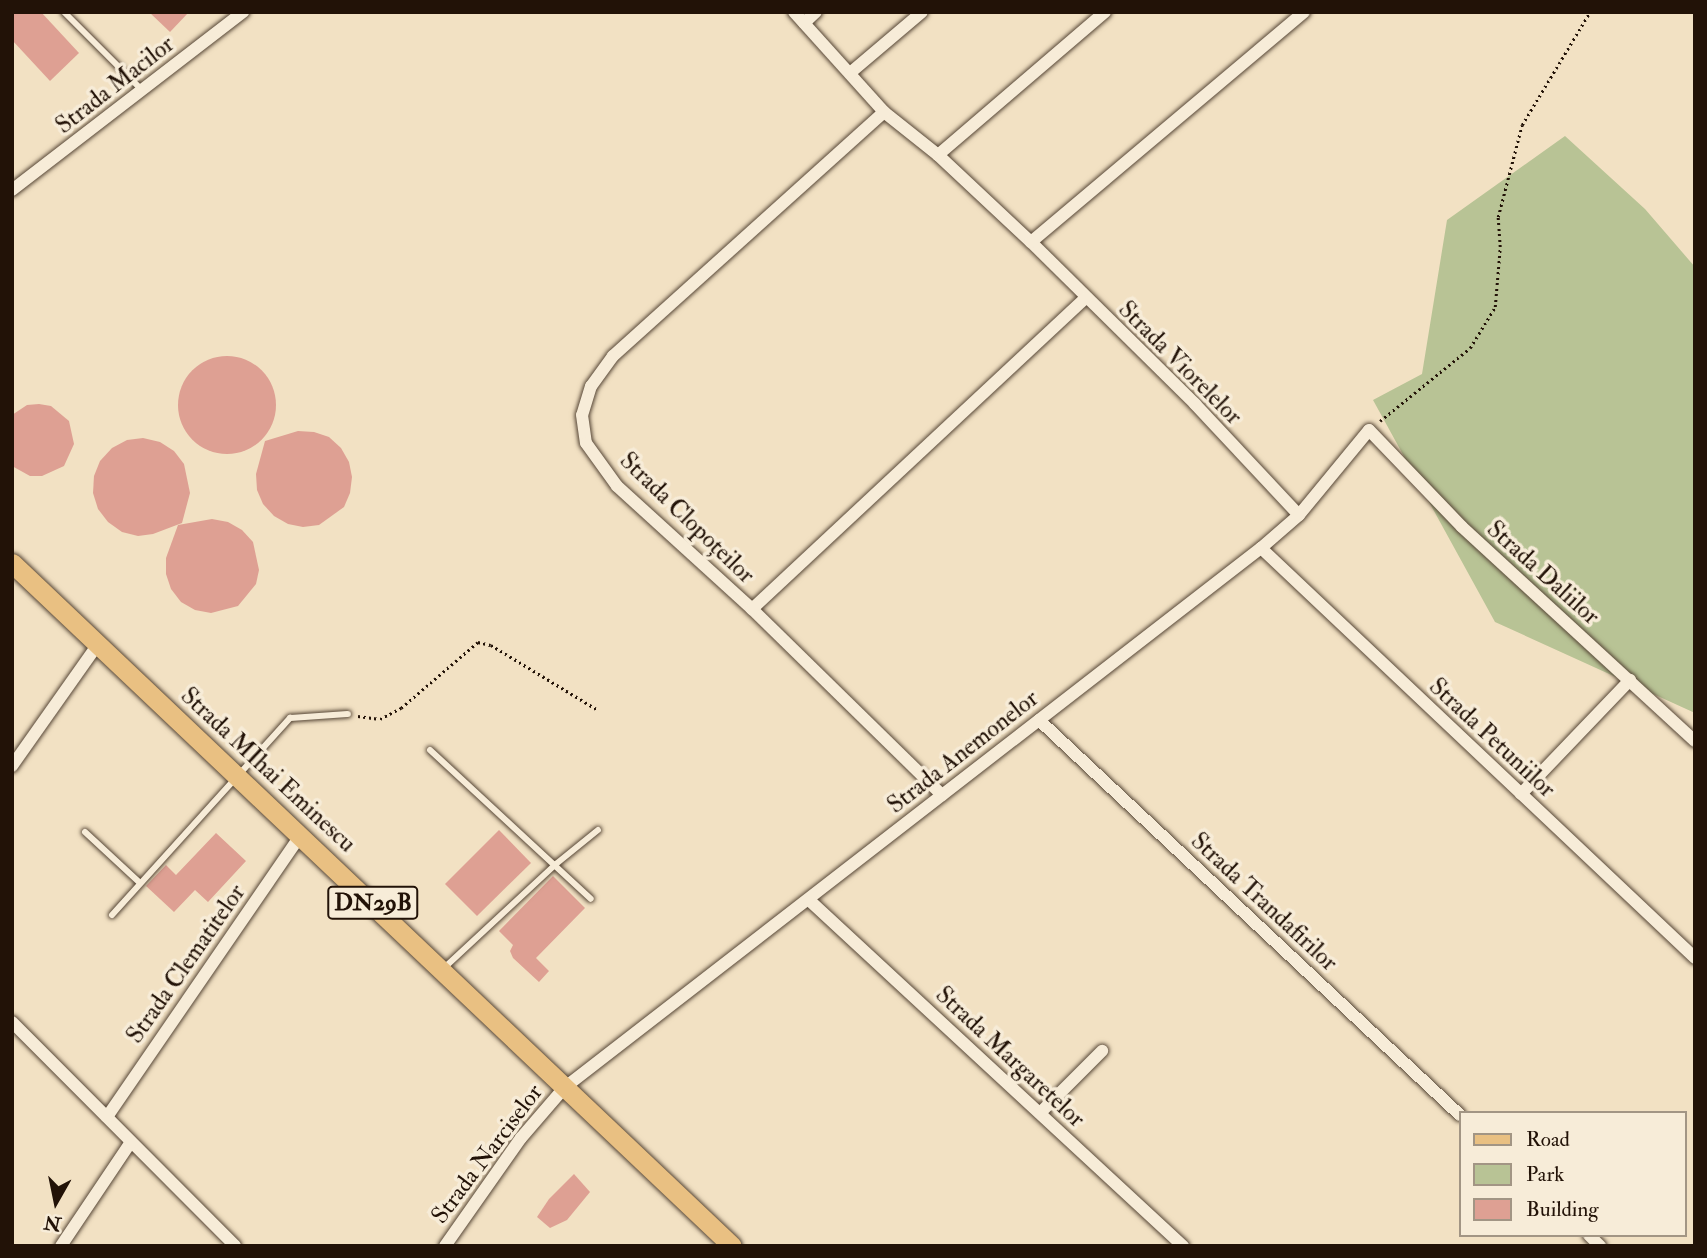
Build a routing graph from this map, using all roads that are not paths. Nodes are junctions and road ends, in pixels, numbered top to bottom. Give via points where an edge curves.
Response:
1 (64, 12) edge
2 (243, 12) edge
3 (794, 12) edge
4 (816, 12) edge
5 (922, 12) edge
6 (1105, 12) edge
7 (1304, 12) edge
8 (804, 23) junction
9 (850, 74) junction
10 (142, 90) junction
11 (884, 112) junction
12 (938, 155) junction
13 (12, 190) edge
14 (1031, 242) junction
15 (1085, 298) junction
16 (1369, 430) joint
17 (1299, 515) junction
18 (1261, 548) junction
19 (12, 563) edge
20 (752, 609) junction
21 (98, 644) junction
22 (1630, 680) junction
23 (348, 714) road end
24 (1039, 720) junction
25 (1695, 741) edge
26 (429, 750) dead end
27 (12, 766) edge
28 (239, 775) junction
29 (942, 794) junction
30 (1521, 794) junction
31 (598, 830) dead end
32 (85, 832) dead end
33 (301, 835) junction
34 (556, 864) junction
35 (140, 883) junction
36 (591, 899) dead end
37 (809, 900) junction
38 (112, 915) dead end
39 (1695, 958) edge
40 (443, 969) junction
41 (12, 1022) edge
42 (1102, 1051) dead end
43 (564, 1088) junction
44 (1040, 1113) junction
45 (1458, 1113) edge
46 (107, 1117) junction
47 (131, 1142) junction
48 (61, 1246) edge
49 (235, 1246) edge
50 (445, 1246) edge
51 (732, 1246) edge
52 (1183, 1246) edge

1 - 10 lane
2 - 10 street, Strada Macilor
3 - 8 street, Strada Viorelelor
4 - 8 street
5 - 9 street
6 - 12 street
7 - 14 street
8 - 9 street, Strada Viorelelor
9 - 11 street, Strada Viorelelor
10 - 13 street, Strada Macilor
11 - 12 street, Strada Viorelelor
11 - 20 street, Strada Clopoțeilor via 613,356 592,386 582,415 586,443 617,486
12 - 14 street, Strada Viorelelor
14 - 15 street, Strada Viorelelor
15 - 17 street, Strada Viorelelor via 1195,404
15 - 20 street
16 - 17 street, Strada Anemonelor
16 - 22 street, Strada Daliilor via 1462,527
17 - 18 street, Strada Anemonelor
18 - 24 street, Strada Anemonelor
18 - 30 street, Strada Petuniilor
19 - 21 main road, Strada MIhai Eminescu / DN29B
20 - 29 street, Strada Clopoțeilor
21 - 27 street
21 - 28 main road, Strada MIhai Eminescu / DN29B
22 - 25 street, Strada Daliilor
22 - 30 street
23 - 28 lane via 290,718
24 - 29 street, Strada Anemonelor
24 - 45 street, Strada Trandafirilor
26 - 34 lane
28 - 33 main road, Strada MIhai Eminescu / DN29B
28 - 35 lane
29 - 37 street, Strada Anemonelor
30 - 39 street, Strada Petuniilor
31 - 34 lane
32 - 35 lane
33 - 40 main road, Strada MIhai Eminescu / DN29B
33 - 46 street, Strada Clematitelor
34 - 36 lane
34 - 40 lane
35 - 38 lane
37 - 43 street, Strada Anemonelor
37 - 44 street, Strada Margaretelor
40 - 43 main road, Strada MIhai Eminescu / DN29B
41 - 46 street
42 - 44 street
43 - 50 street, Strada Narciselor via 521,1138
43 - 51 main road, Strada MIhai Eminescu / DN29B
44 - 52 street, Strada Margaretelor
46 - 47 street
47 - 48 street
47 - 49 street

